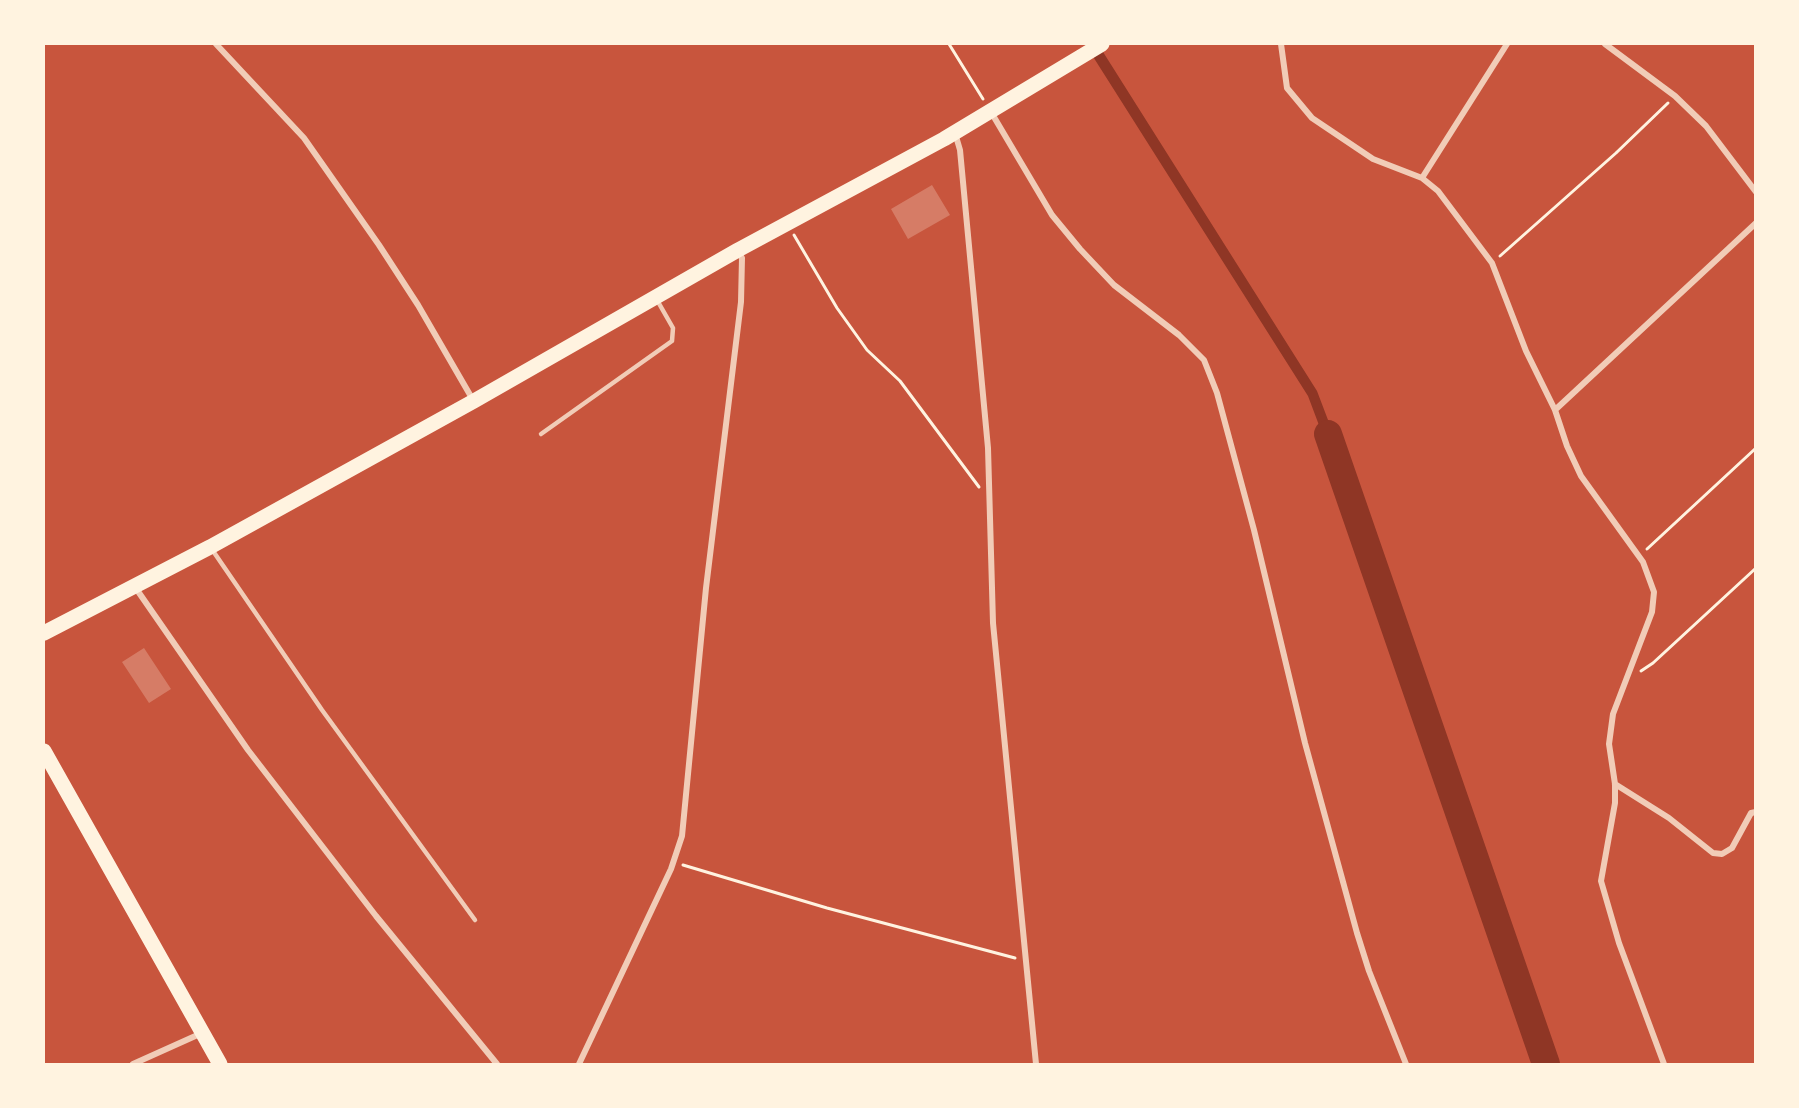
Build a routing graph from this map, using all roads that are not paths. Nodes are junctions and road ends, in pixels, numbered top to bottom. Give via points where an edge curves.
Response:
1 (216, 44) edge
2 (1102, 44) edge
3 (1281, 44) edge
4 (1507, 44) edge
5 (1605, 44) edge
6 (990, 111) junction
7 (954, 132) junction
8 (1422, 178) junction
9 (1755, 192) edge
10 (1755, 223) edge
11 (738, 250) junction
12 (656, 297) junction
13 (474, 401) junction
14 (1555, 410) junction
15 (541, 434) dead end
16 (210, 547) junction
17 (134, 586) junction
18 (44, 633) edge
19 (44, 750) edge
20 (1616, 784) junction
21 (1755, 812) edge
22 (476, 920) dead end
23 (202, 1033) junction
24 (133, 1065) edge
25 (220, 1065) edge
26 (497, 1065) edge
27 (579, 1065) edge
28 (1036, 1065) edge
29 (1406, 1065) edge
30 (1664, 1065) edge

1 - 13 street via 304,138 386,255
2 - 6 main road
3 - 8 street via 1287,88 1312,118 1373,159
4 - 8 street
5 - 9 street via 1675,96 1706,126
6 - 7 main road
6 - 29 street via 1052,215 1080,249 1114,285 1179,335 1204,360 1217,393 1254,531 1305,743 1357,933
7 - 11 main road
7 - 28 street via 960,150 988,448 993,623
8 - 14 street via 1438,191 1492,264 1526,351
10 - 14 street
11 - 12 main road
11 - 27 street via 742,258 741,302 706,588 682,836
12 - 13 main road
12 - 15 lane via 673,328 672,341
13 - 16 main road
14 - 20 street via 1581,476 1643,562 1654,592 1652,612 1613,714 1609,744
16 - 17 main road
16 - 22 lane via 322,710
17 - 18 main road
17 - 26 street via 248,750
19 - 23 main road
20 - 21 street via 1669,818 1713,853 1722,854 1732,848
20 - 30 street via 1601,881 1619,943
23 - 24 street
23 - 25 main road

